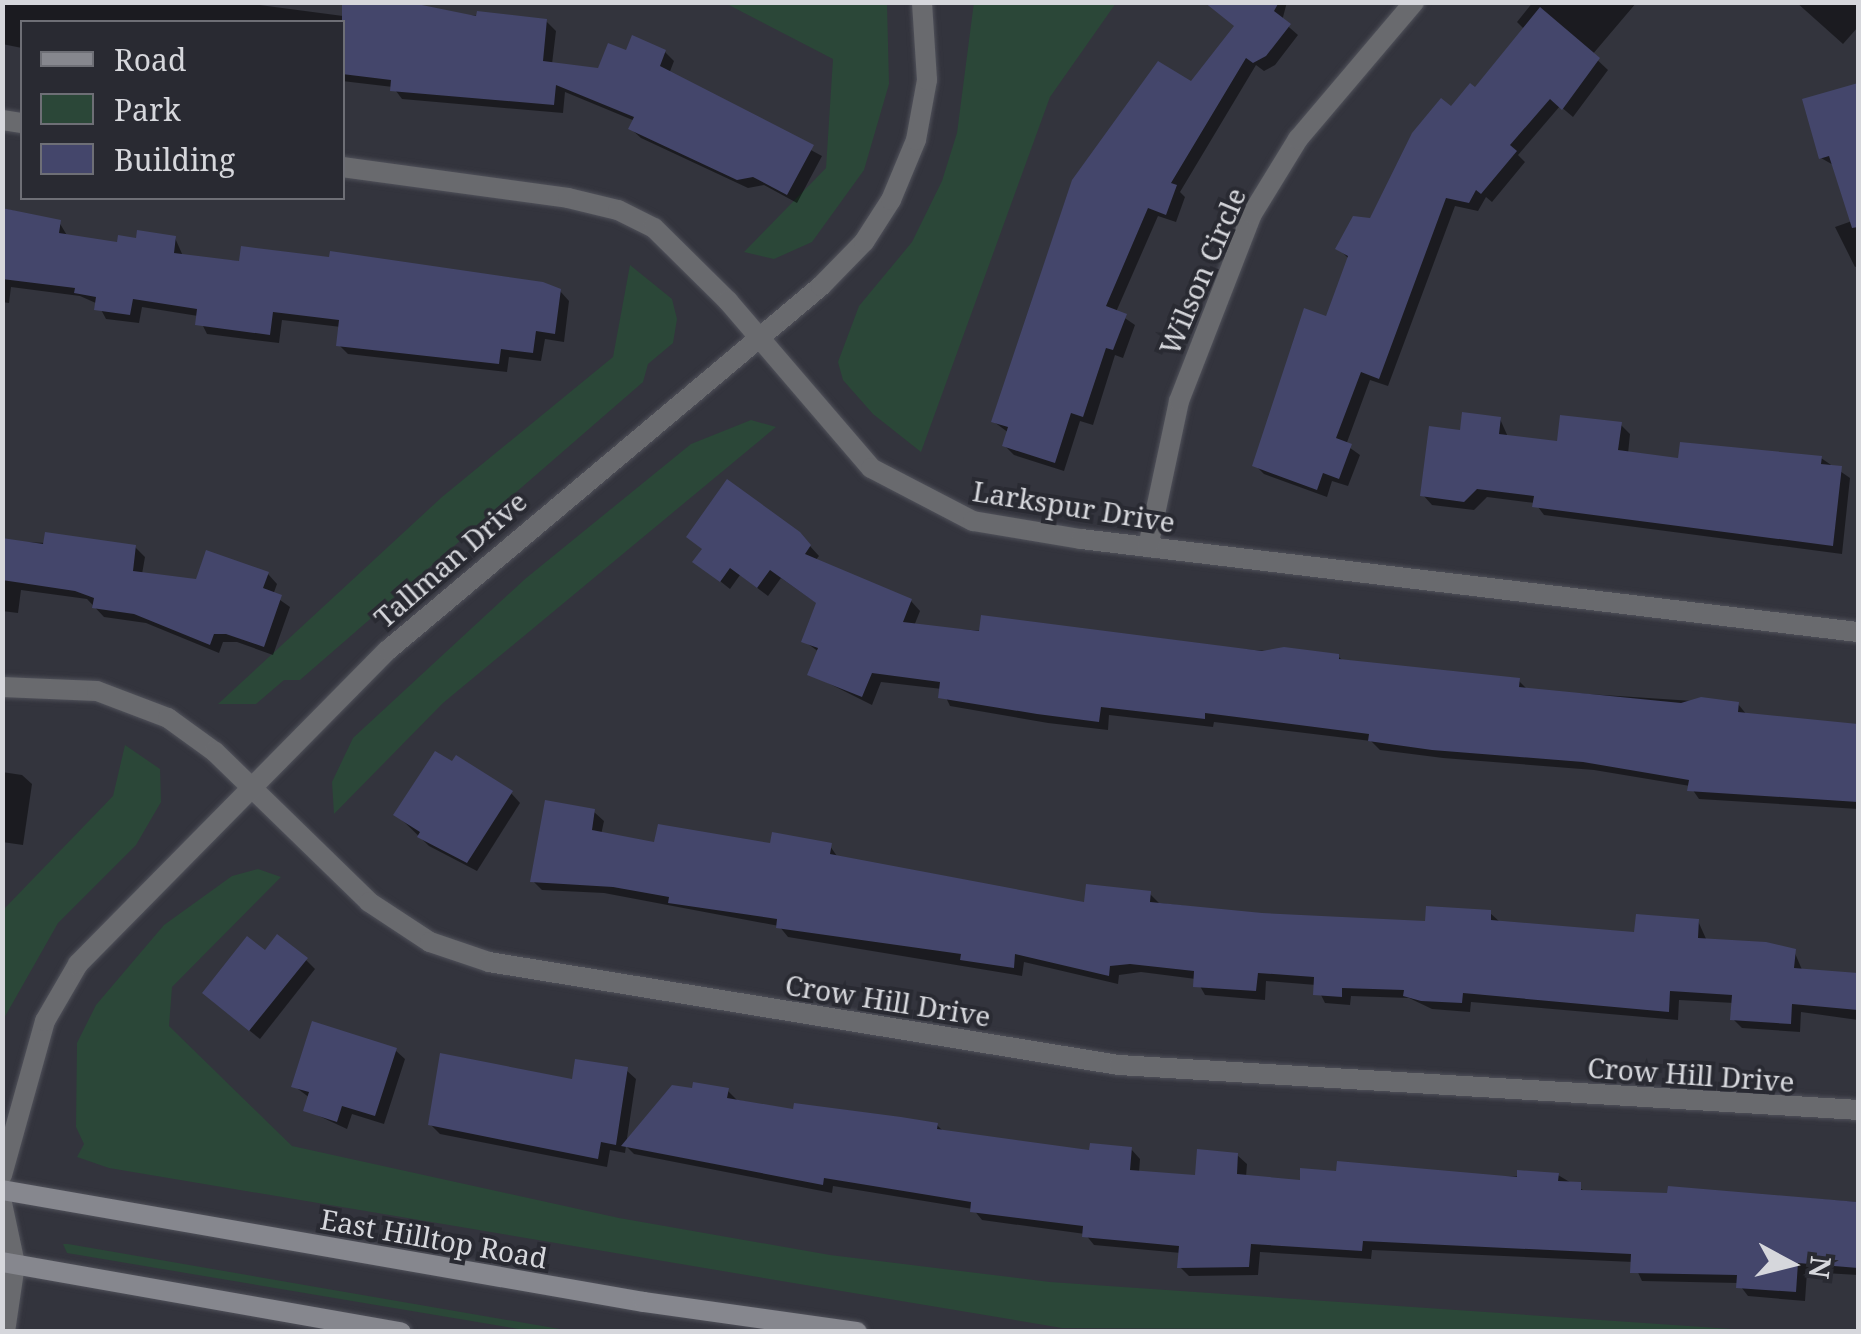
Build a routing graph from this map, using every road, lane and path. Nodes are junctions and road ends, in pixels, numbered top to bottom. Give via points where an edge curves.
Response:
1 (922, 2) edge
2 (1414, 2) edge
3 (345, 167) edge
4 (758, 338) junction
5 (1148, 547) junction
6 (1858, 632) edge
7 (2, 686) edge
8 (247, 786) junction
9 (1858, 1110) edge
10 (2, 1175) edge
11 (2, 1190) edge
12 (2, 1203) edge
13 (9, 1263) edge
14 (5, 1332) edge
15 (401, 1332) edge
16 (856, 1332) edge

1 - 4 street, Tallman Drive via 927,80 902,180 855,252
2 - 5 street, Wilson Circle via 1298,139 1252,214 1178,401
3 - 4 street, Larkspur Drive via 618,210 680,249
4 - 5 street, Larkspur Drive via 857,454 919,498 1014,530
4 - 8 street, Tallman Drive via 457,586
5 - 6 street, Larkspur Drive
7 - 8 street, Crow Hill Drive via 98,691 150,708 215,752
8 - 9 street, Crow Hill Drive via 406,929 489,962 1120,1065
8 - 10 street, Tallman Drive via 58,992 22,1088
11 - 16 main road, East Hilltop Road via 644,1302
12 - 13 street
13 - 14 street
13 - 15 main road

